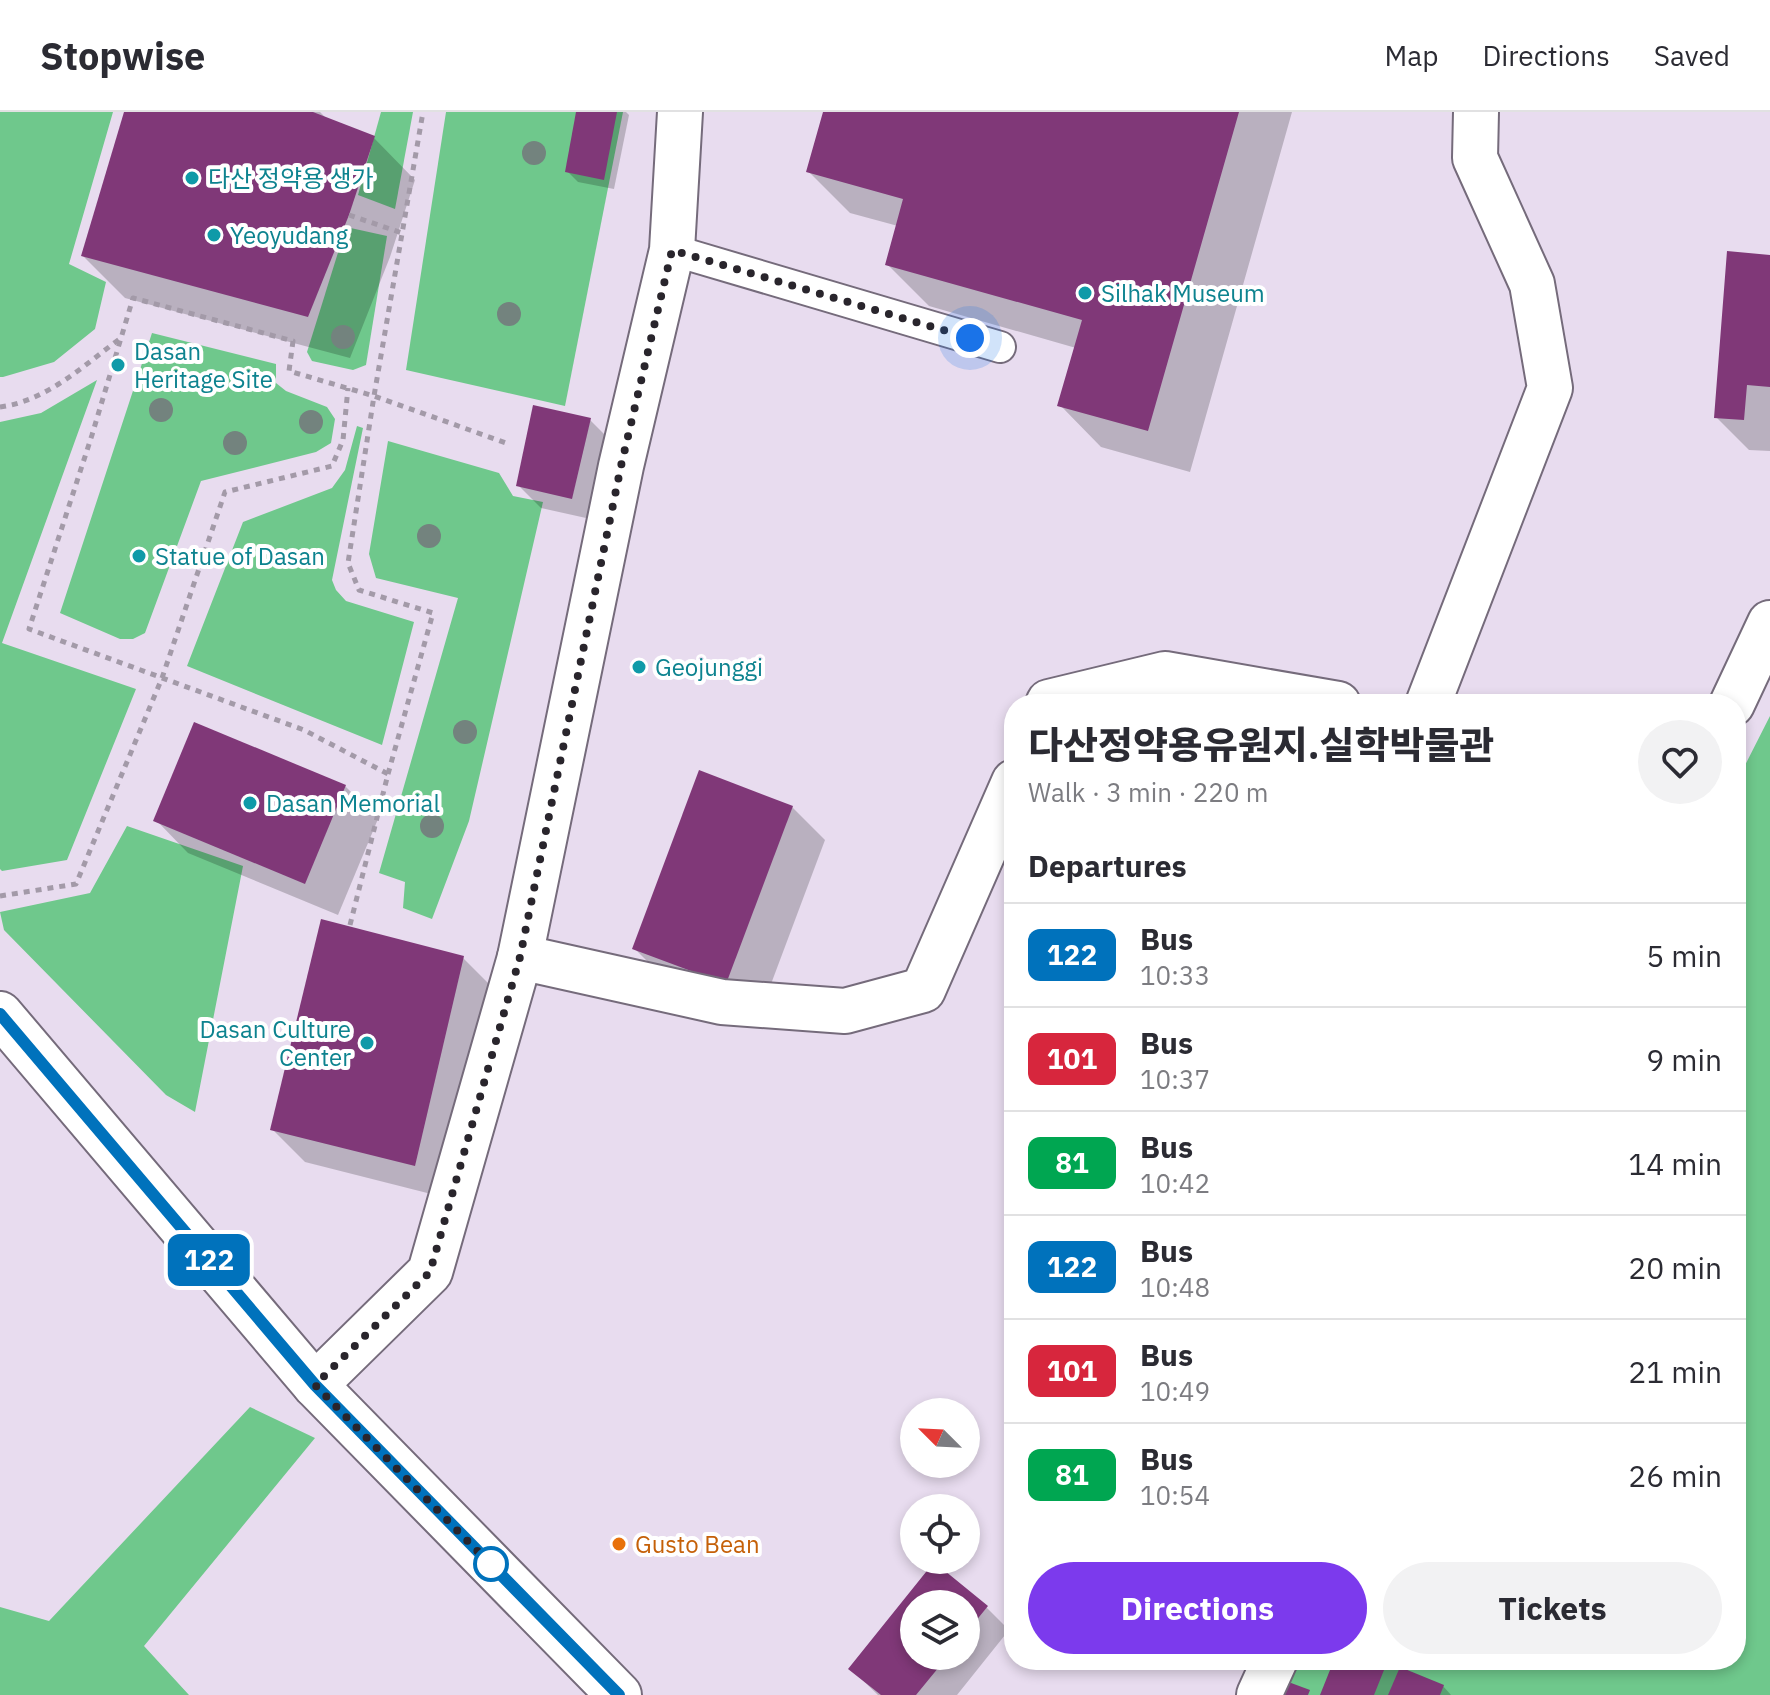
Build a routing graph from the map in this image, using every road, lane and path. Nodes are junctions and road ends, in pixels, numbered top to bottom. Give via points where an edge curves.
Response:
1 (423, 112) edge
2 (680, 112) edge
3 (1476, 112) edge
4 (349, 215) dead end
5 (402, 233) junction
6 (672, 250) junction
7 (122, 337) junction
8 (1000, 347) dead end
9 (348, 388) junction
10 (374, 396) junction
11 (0, 407) edge
12 (509, 444) dead end
13 (1770, 623) edge
14 (162, 678) junction
15 (1082, 694) edge
16 (1280, 694) edge
17 (1432, 694) edge
18 (1737, 694) edge
19 (388, 774) junction
20 (1004, 805) edge
21 (0, 896) edge
22 (350, 925) dead end
23 (520, 957) junction
24 (0, 1014) edge
25 (315, 1385) junction
26 (1270, 1670) edge
27 (619, 1695) edge
28 (1259, 1695) edge

1 - 5 path
2 - 6 street
3 - 17 street via 1475,158 1532,284 1550,388
4 - 5 path
5 - 10 path
6 - 8 lane
6 - 23 street via 621,466
7 - 9 path via 133,298 293,341 289,371
7 - 11 path via 38,397
7 - 14 path via 29,629
9 - 10 path
9 - 14 path via 343,440 332,466 225,492
10 - 12 path
10 - 19 path via 348,563 359,590 433,613
13 - 18 street
14 - 19 path via 304,730
14 - 21 path via 76,884
15 - 16 street via 1165,674
19 - 22 path
20 - 23 street via 923,990 845,1011 722,1002
23 - 25 street via 430,1272
24 - 25 street
25 - 27 street
26 - 28 street

